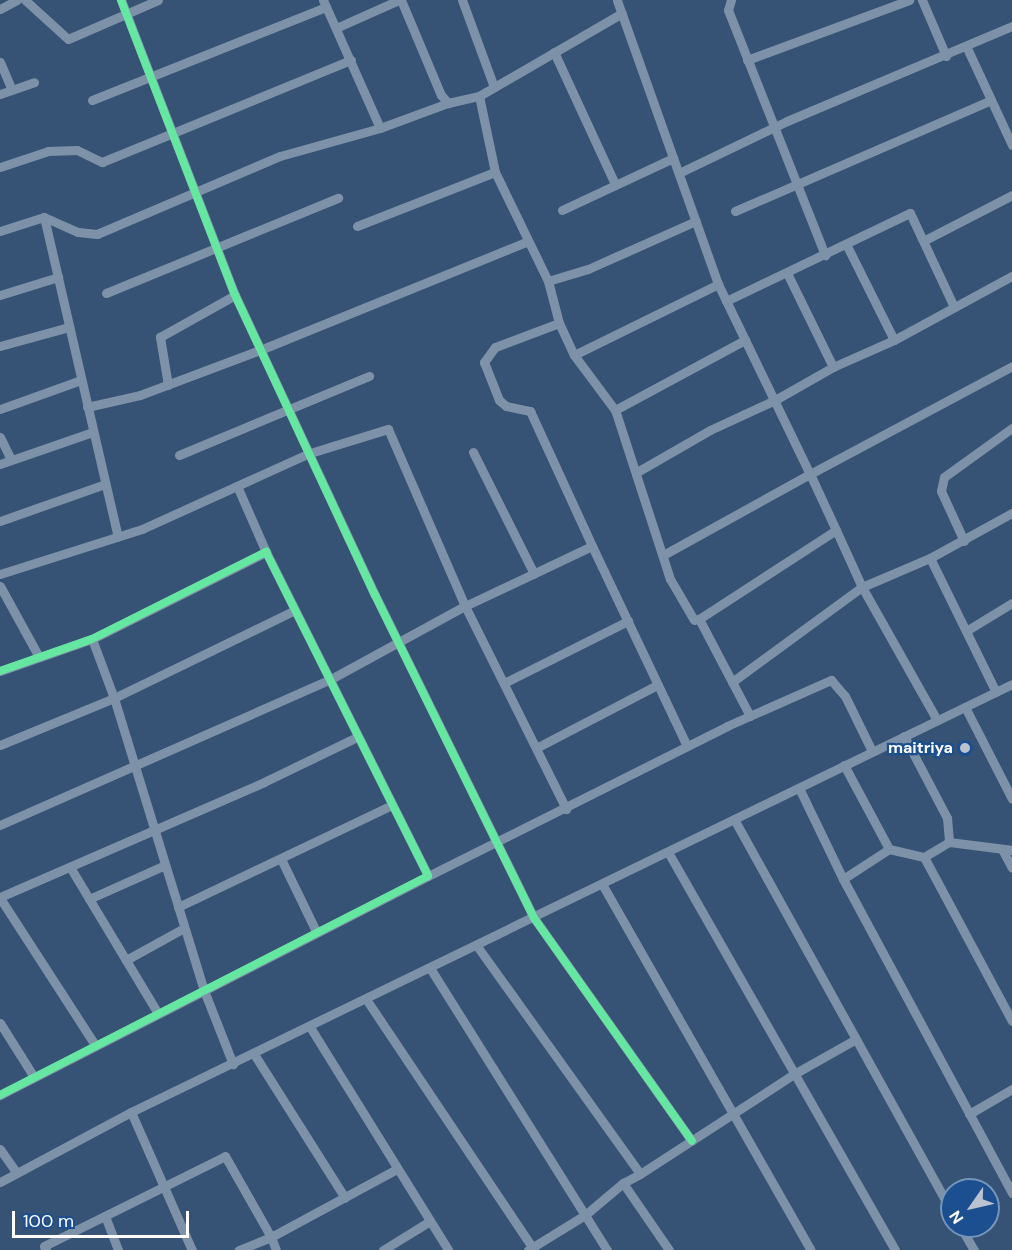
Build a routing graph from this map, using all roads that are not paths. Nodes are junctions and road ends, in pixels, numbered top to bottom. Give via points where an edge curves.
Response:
1 (17, 0) edge
2 (25, 0) edge
3 (121, 0) edge
4 (158, 0) edge
5 (400, 0) edge
6 (462, 0) edge
7 (617, 0) edge
8 (731, 0) edge
9 (909, 0) edge
10 (922, 0) edge
11 (325, 3) edge
12 (0, 9) edge
13 (126, 13) junction
14 (622, 13) junction
15 (1012, 26) edge
16 (336, 28) junction
17 (967, 48) junction
18 (554, 52) junction
19 (946, 56) junction
20 (351, 60) junction
21 (747, 60) junction
22 (0, 62) edge
23 (151, 74) junction
24 (34, 82) dead end
25 (495, 87) junction
26 (12, 90) junction
27 (0, 94) edge
28 (479, 96) junction
29 (92, 100) dead end
30 (991, 100) junction
31 (448, 103) junction
32 (380, 128) junction
33 (173, 130) junction
34 (775, 130) junction
35 (1012, 145) edge
36 (674, 158) junction
37 (0, 167) edge
38 (495, 172) junction
39 (679, 173) junction
40 (615, 184) junction
41 (797, 184) junction
42 (196, 191) junction
43 (1012, 195) edge
44 (338, 198) dead end
45 (562, 210) dead end
46 (735, 212) dead end
47 (45, 217) junction
48 (696, 221) junction
49 (357, 226) dead end
50 (0, 231) edge
51 (925, 240) junction
52 (526, 242) junction
53 (846, 244) junction
54 (218, 249) junction
55 (825, 255) junction
56 (787, 273) junction
57 (1012, 276) edge
58 (58, 277) junction
59 (548, 281) junction
60 (718, 284) junction
61 (106, 293) dead end
62 (0, 295) edge
63 (235, 295) junction
64 (726, 301) junction
65 (954, 307) junction
66 (559, 323) junction
67 (69, 327) junction
68 (746, 340) junction
69 (894, 340) junction
70 (0, 346) edge
71 (260, 351) junction
72 (574, 355) junction
73 (1012, 366) edge
74 (833, 367) junction
75 (369, 376) dead end
76 (81, 381) junction
77 (168, 385) junction
78 (775, 400) junction
79 (87, 407) junction
80 (0, 409) edge
81 (615, 410) junction
82 (288, 411) junction
83 (1012, 428) edge
84 (93, 432) junction
85 (0, 437) edge
86 (472, 452) dead end
87 (308, 454) junction
88 (179, 455) dead end
89 (11, 460) junction
90 (0, 464) edge
91 (637, 472) junction
92 (810, 474) junction
93 (105, 484) junction
94 (237, 486) junction
95 (1012, 513) edge
96 (0, 521) edge
97 (836, 530) junction
98 (117, 537) junction
99 (964, 541) junction
100 (592, 546) junction
101 (266, 552) junction
102 (665, 554) junction
103 (930, 558) junction
104 (0, 574) edge
105 (534, 574) junction
106 (0, 586) edge
107 (862, 587) junction
108 (1012, 603) edge
109 (465, 606) junction
110 (293, 611) junction
111 (693, 620) dead end
112 (628, 621) junction
113 (966, 631) junction
114 (92, 639) junction
115 (398, 642) junction
116 (39, 657) junction
117 (0, 671) edge
118 (329, 680) junction
119 (732, 682) junction
120 (504, 683) junction
121 (1012, 684) edge
122 (657, 685) junction
123 (996, 692) junction
124 (114, 698) junction
125 (965, 707) junction
126 (750, 716) junction
127 (937, 720) junction
128 (904, 736) junction
129 (357, 737) junction
130 (0, 745) edge
131 (687, 746) junction
132 (536, 748) junction
133 (872, 752) junction
134 (844, 765) junction
135 (136, 767) junction
136 (799, 788) junction
137 (1012, 799) edge
138 (392, 805) junction
139 (566, 809) junction
140 (735, 819) junction
141 (0, 825) edge
142 (154, 830) junction
143 (497, 838) junction
144 (949, 842) junction
145 (889, 849) junction
146 (1007, 851) edge
147 (668, 852) junction
148 (924, 857) junction
149 (281, 859) junction
150 (165, 865) junction
151 (69, 867) junction
152 (1012, 868) edge
153 (428, 876) junction
154 (843, 879) junction
155 (602, 885) junction
156 (0, 898) edge
157 (89, 899) junction
158 (178, 907) junction
159 (534, 918) junction
160 (184, 928) junction
161 (316, 931) junction
162 (477, 946) junction
163 (126, 960) junction
164 (430, 968) junction
165 (203, 988) junction
166 (366, 999) junction
167 (157, 1012) junction
168 (1012, 1021) edge
169 (0, 1023) edge
170 (310, 1027) junction
171 (856, 1039) junction
172 (95, 1045) junction
173 (254, 1054) junction
174 (233, 1064) junction
175 (794, 1074) junction
176 (34, 1077) junction
177 (1012, 1089) edge
178 (0, 1095) edge
179 (131, 1112) junction
180 (731, 1114) junction
181 (969, 1114) junction
182 (692, 1141) junction
183 (0, 1149) edge
184 (1007, 1168) edge
185 (397, 1169) junction
186 (16, 1173) junction
187 (639, 1174) junction
188 (0, 1182) edge
189 (623, 1183) junction
190 (164, 1185) junction
191 (940, 1190) edge
192 (1012, 1194) edge
193 (345, 1198) junction
194 (585, 1215) junction
195 (105, 1216) junction
196 (430, 1221) junction
197 (271, 1237) junction
198 (531, 1249) edge
199 (46, 1250) edge
200 (118, 1250) edge
201 (192, 1250) edge
202 (239, 1250) edge
203 (276, 1250) edge
204 (383, 1250) edge
205 (448, 1250) edge
206 (607, 1250) edge
207 (669, 1250) edge
208 (812, 1250) edge
209 (895, 1250) edge

1 - 12 street
2 - 13 street via 68,39
3 - 13 street
4 - 13 street
5 - 16 street
5 - 31 street
6 - 25 street
7 - 14 street
8 - 21 street via 728,10
9 - 21 street
10 - 19 street
11 - 16 street
11 - 23 street
13 - 23 street
14 - 18 street
14 - 36 street
15 - 17 street
16 - 20 street
17 - 19 street
17 - 30 street
18 - 25 street
18 - 40 street
19 - 34 street via 915,66
20 - 32 street
20 - 33 street
21 - 34 street
22 - 26 street
23 - 29 street
23 - 33 street
24 - 26 street
25 - 28 street
26 - 27 street
28 - 31 street
28 - 38 street
30 - 35 street
30 - 41 street
31 - 32 street
32 - 42 street via 280,156
33 - 37 street via 102,162 77,150 48,151
33 - 42 street
34 - 39 street
34 - 41 street
36 - 39 street
36 - 40 street
38 - 49 street
38 - 52 street
39 - 48 street
40 - 45 street
41 - 46 street
41 - 55 street
42 - 47 street via 97,234 78,232
42 - 54 street
43 - 51 street
44 - 54 street
47 - 50 street
47 - 58 street
48 - 59 street via 588,270
48 - 60 street
51 - 53 street via 910,213
51 - 65 street
52 - 59 street
52 - 71 street
53 - 55 street
53 - 69 street
54 - 61 street
54 - 63 street
55 - 56 street
56 - 64 street
56 - 74 street
57 - 65 street
58 - 62 street
58 - 67 street
59 - 66 street
60 - 64 street
60 - 72 street
63 - 71 street
63 - 77 street via 160,337
64 - 68 street
65 - 69 street
66 - 72 street
66 - 100 street via 495,348 484,362 499,400 506,406 530,411
67 - 70 street
67 - 76 street
68 - 78 street
68 - 81 street
69 - 74 street
71 - 77 street
71 - 82 street
72 - 81 street
73 - 92 street
74 - 78 street
75 - 82 street
76 - 79 street
76 - 80 street
77 - 79 street
78 - 91 street via 710,430
78 - 92 street
79 - 84 street
81 - 91 street
82 - 87 street
82 - 88 street
83 - 99 street via 944,477 941,491
84 - 89 street
84 - 93 street
85 - 89 street
86 - 105 street
87 - 94 street
87 - 109 street via 388,429
87 - 115 street
89 - 90 street
91 - 102 street
92 - 97 street
92 - 102 street
93 - 96 street
93 - 98 street
94 - 98 street
94 - 101 street
95 - 99 street
97 - 107 street
97 - 119 street via 699,620
98 - 104 street
99 - 103 street
100 - 105 street
100 - 112 street
101 - 110 street
101 - 114 street
102 - 111 street via 670,579
103 - 107 street
103 - 113 street
105 - 109 street
106 - 116 street
107 - 119 street
107 - 127 street
108 - 113 street
109 - 115 street
109 - 120 street
110 - 118 street
110 - 124 street
112 - 120 street
112 - 122 street
113 - 123 street
114 - 116 street
114 - 124 street
115 - 118 street
115 - 143 street
116 - 117 street
118 - 129 street
118 - 135 street
119 - 126 street
120 - 132 street
121 - 123 street
122 - 131 street
122 - 132 street
123 - 125 street
124 - 130 street
124 - 135 street
125 - 127 street
125 - 137 street
126 - 131 street
126 - 133 street via 831,680 845,696
127 - 128 street
128 - 133 street
128 - 144 street via 947,818
129 - 138 street
129 - 142 street
131 - 139 street
132 - 139 street
133 - 134 street
134 - 136 street
134 - 145 street
135 - 141 street
135 - 142 street
136 - 140 street
136 - 154 street
138 - 149 street
138 - 153 street
139 - 143 street
140 - 147 street
140 - 171 street
142 - 150 street
142 - 151 street
143 - 153 street
143 - 159 street
144 - 146 street
144 - 148 street
145 - 148 street
145 - 154 street
146 - 152 street
147 - 155 street
147 - 175 street
148 - 168 street
149 - 158 street
149 - 161 street
150 - 157 street
150 - 158 street
151 - 156 street
151 - 157 street
153 - 161 street
154 - 181 street
155 - 159 street
155 - 180 street
156 - 172 street
157 - 163 street
158 - 160 street
159 - 162 street
159 - 182 street
160 - 163 street
160 - 165 street
161 - 165 street
162 - 164 street
162 - 187 street
163 - 167 street
164 - 166 street
164 - 194 street
165 - 167 street
165 - 174 street
166 - 170 street
166 - 198 street
167 - 172 street
169 - 176 street
170 - 173 street
170 - 185 street
171 - 175 street
171 - 191 street
172 - 176 street
173 - 174 street
173 - 193 street
174 - 179 street
175 - 180 street
175 - 209 street
176 - 178 street
177 - 181 street
179 - 186 street
179 - 190 street
180 - 182 street
180 - 208 street
181 - 184 street via 998,1168
182 - 187 street
183 - 186 street
184 - 192 street
185 - 193 street
185 - 196 street
186 - 188 street
187 - 189 street
189 - 194 street
189 - 207 street
190 - 195 street
190 - 197 street via 225,1156
190 - 201 street
193 - 197 street
194 - 198 street
194 - 206 street
195 - 199 street via 44,1246
195 - 200 street
196 - 204 street
196 - 205 street
197 - 202 street
197 - 203 street

